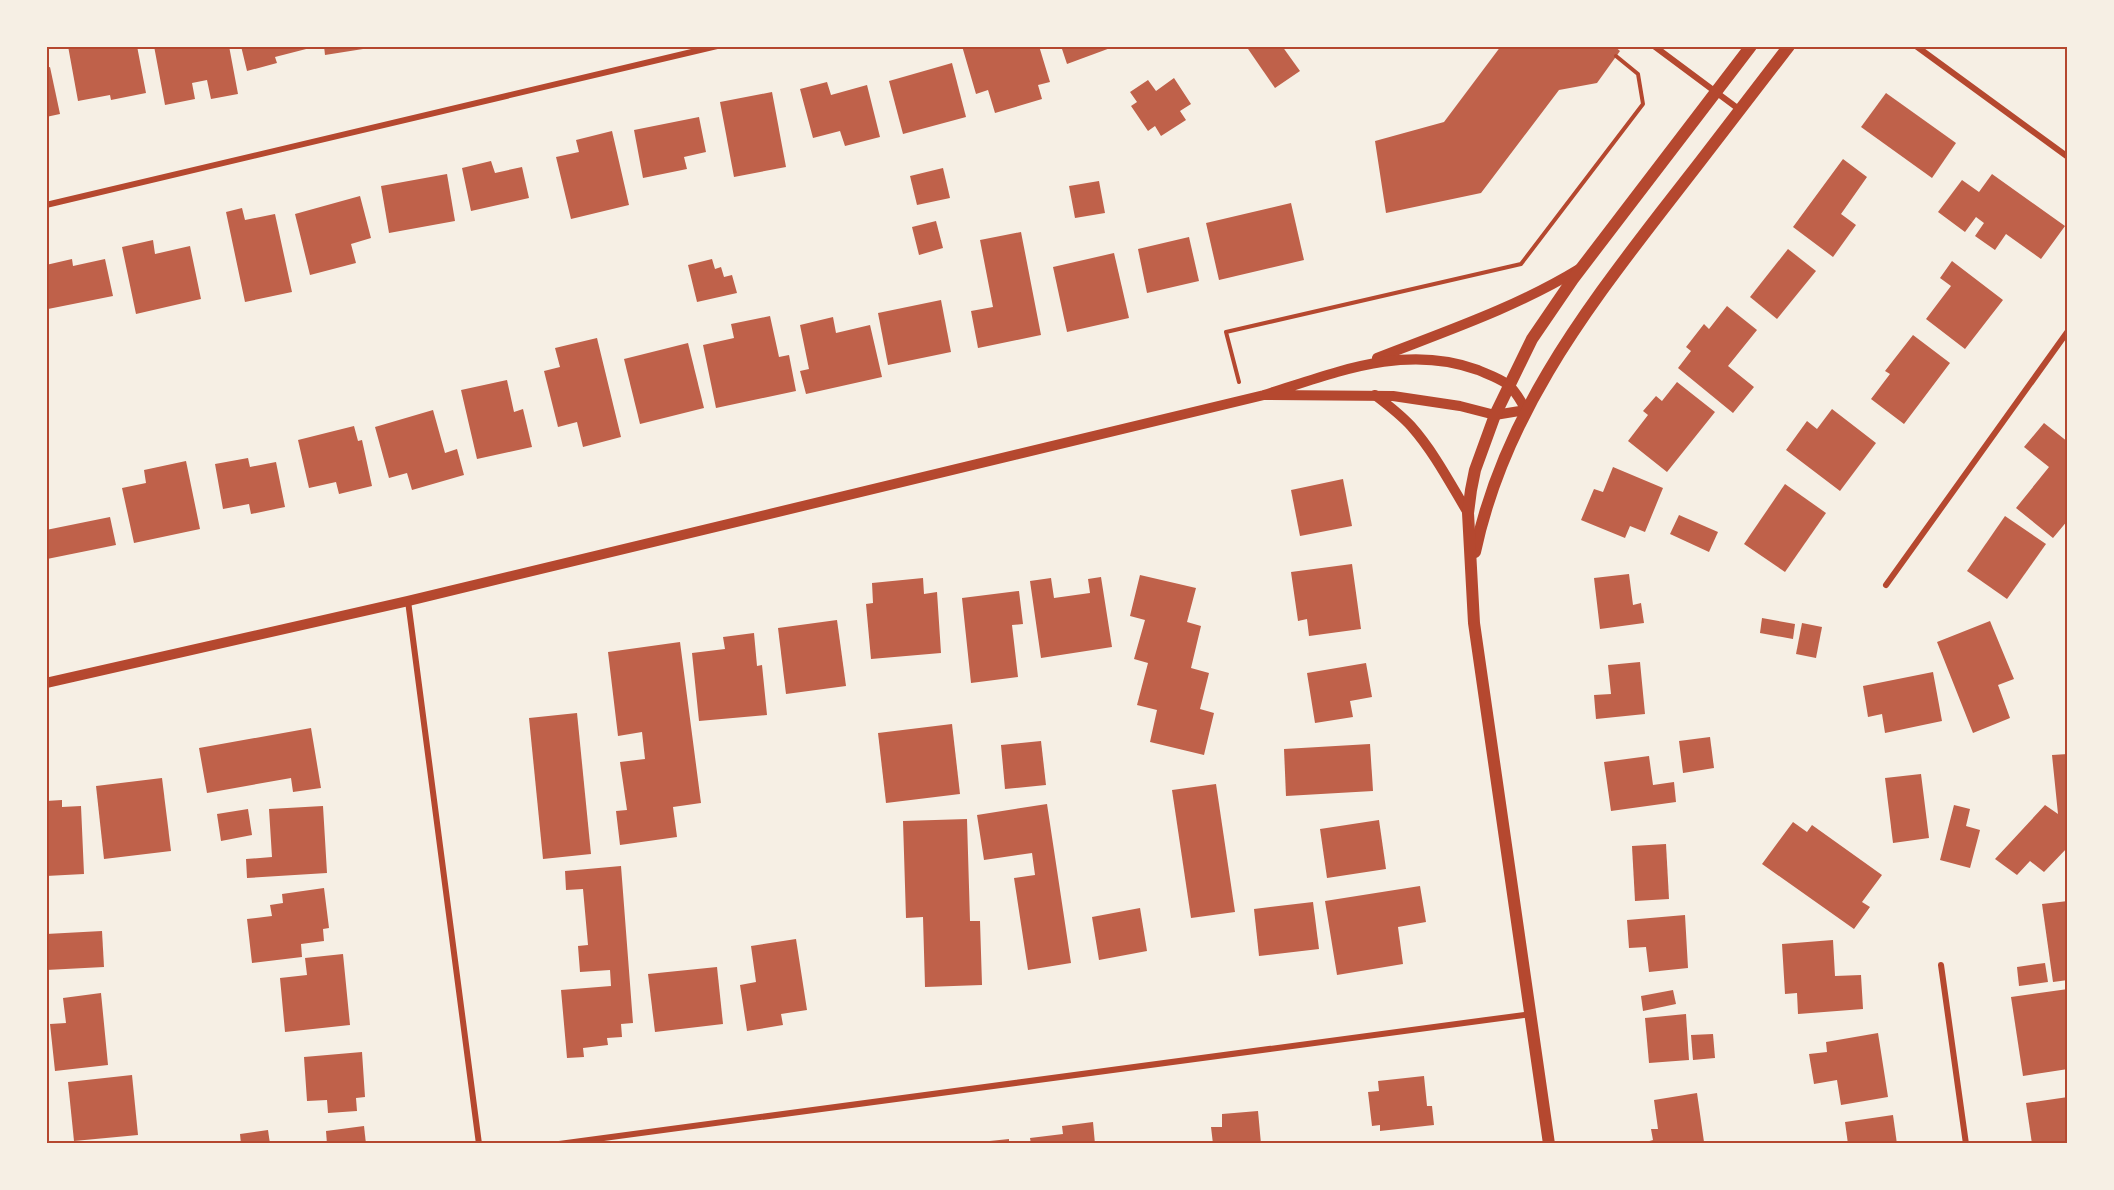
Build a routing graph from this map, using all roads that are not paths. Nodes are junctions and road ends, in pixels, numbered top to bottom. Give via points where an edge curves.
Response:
1 (717, 46) edge
2 (1654, 46) edge
3 (1751, 46) edge
4 (1789, 46) edge
5 (1916, 46) edge
6 (1715, 91) junction
7 (1740, 110) junction
8 (2067, 157) edge
9 (46, 205) edge
10 (1581, 268) junction
11 (2067, 331) edge
12 (1359, 365) junction
13 (1508, 384) junction
14 (1264, 395) junction
15 (1375, 395) junction
16 (1526, 410) junction
17 (1495, 415) junction
18 (1468, 513) junction
19 (1472, 565) junction
20 (1886, 585) dead end
21 (408, 601) junction
22 (46, 683) edge
23 (1941, 964) dead end
24 (1532, 1014) junction
25 (479, 1143) edge
26 (559, 1143) edge
27 (1549, 1143) edge
28 (1966, 1143) edge

1 - 9 street
2 - 6 street
3 - 6 main road
4 - 7 main road
5 - 8 street
6 - 7 street
6 - 10 main road
7 - 16 main road via 1604,286
10 - 12 street via 1492,314
10 - 13 main road via 1532,339
11 - 20 street
12 - 13 street via 1394,360 1443,362 1464,365
12 - 14 street
13 - 16 street
13 - 17 main road
14 - 15 street
14 - 21 street
15 - 17 street via 1418,398
15 - 18 street via 1421,438
16 - 17 street
16 - 19 main road via 1490,494
17 - 18 main road via 1475,470
18 - 19 main road
19 - 24 main road via 1474,623
21 - 22 street
21 - 25 street
23 - 28 street
24 - 26 street
24 - 27 main road

